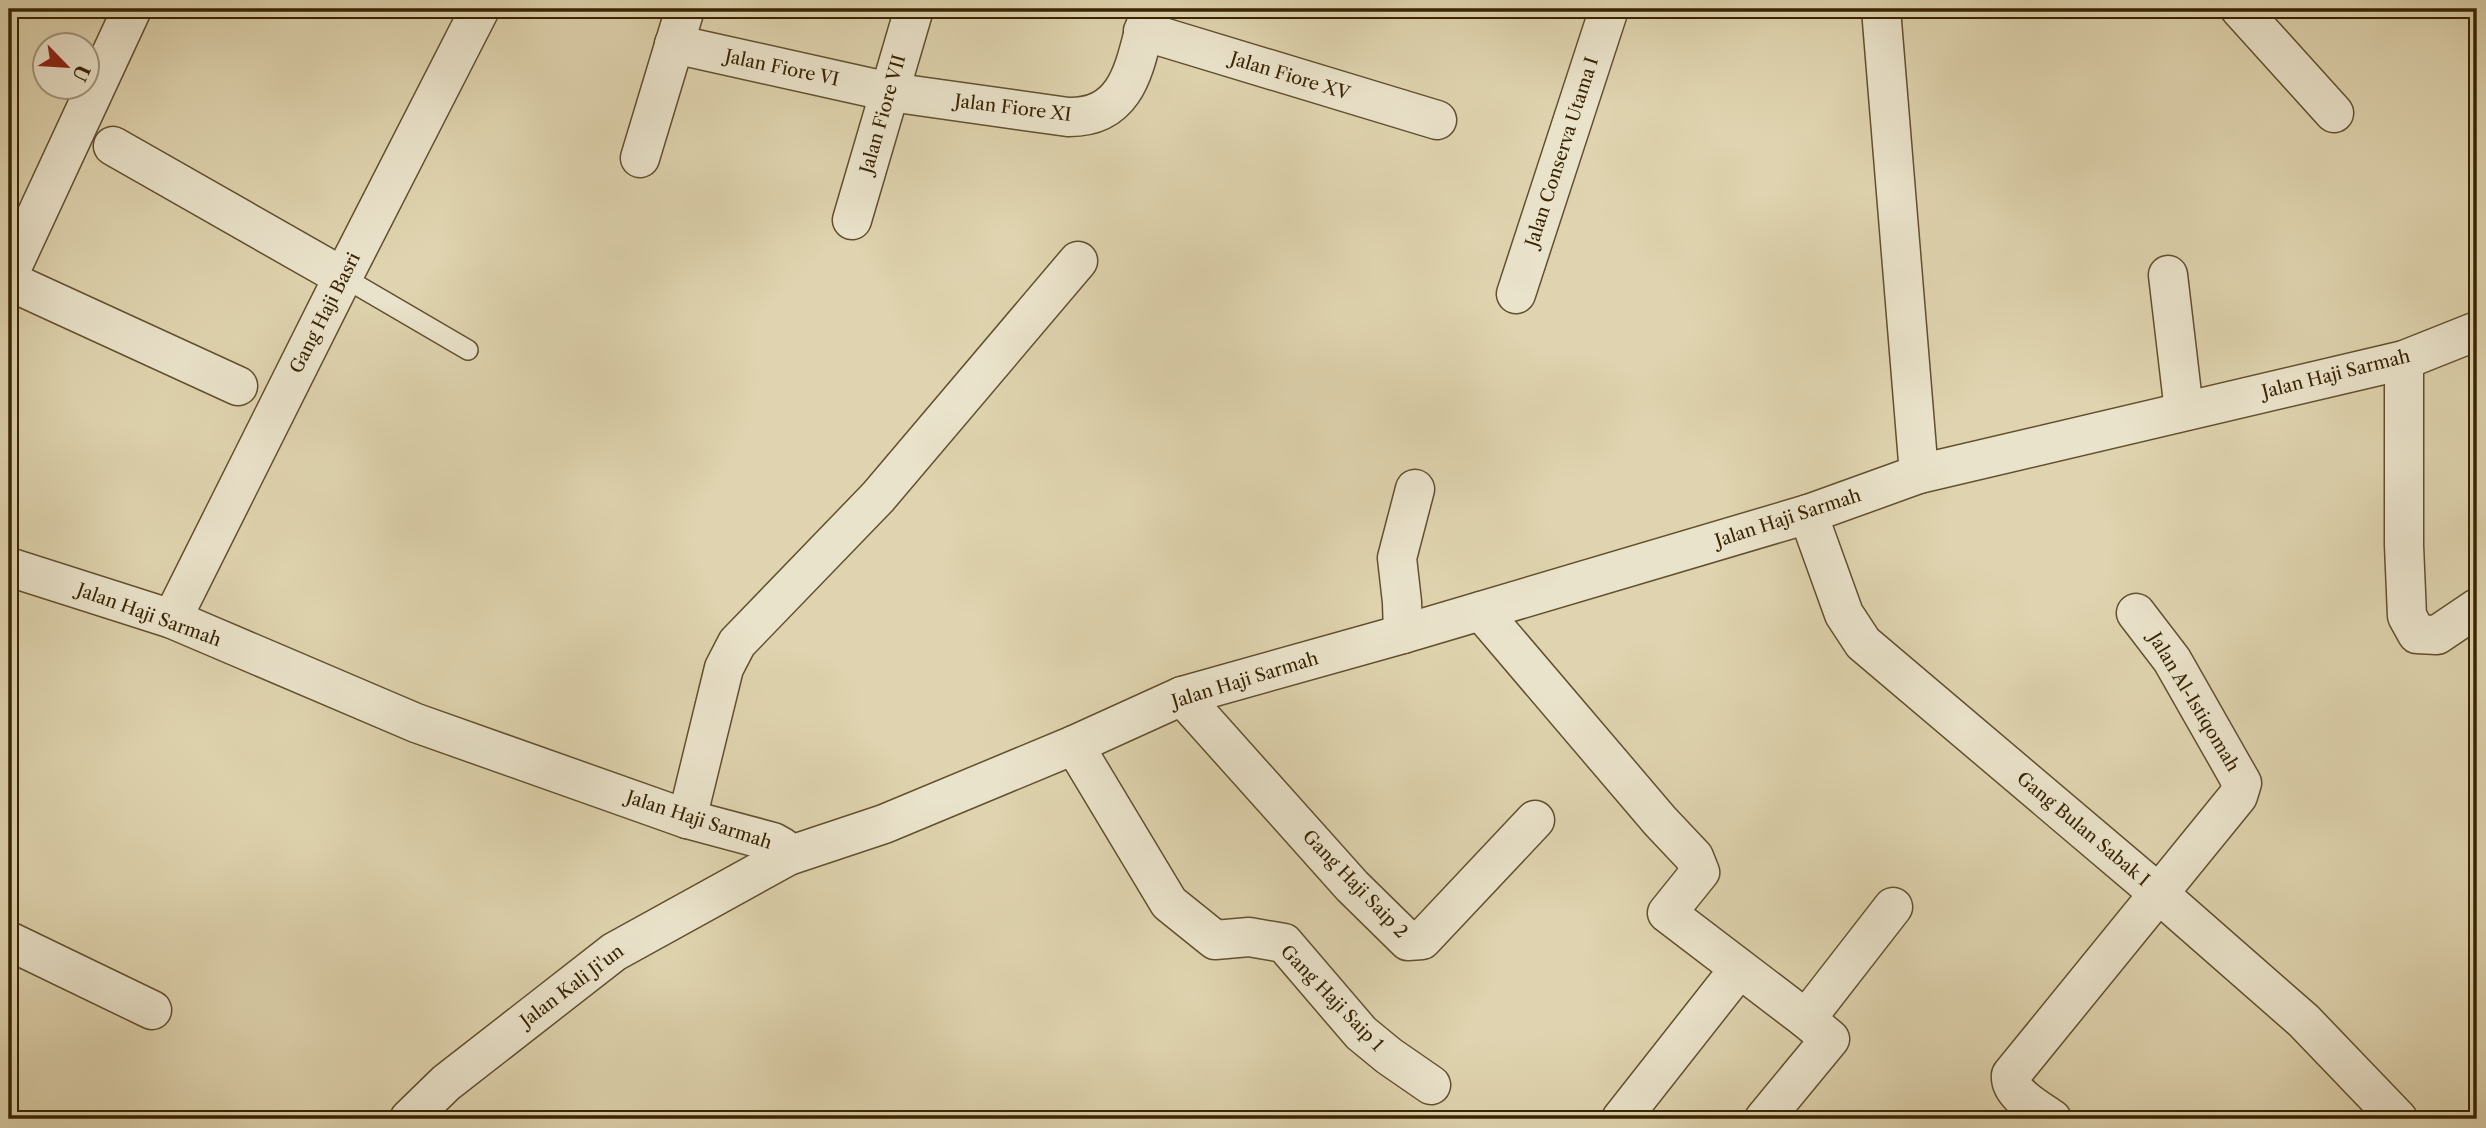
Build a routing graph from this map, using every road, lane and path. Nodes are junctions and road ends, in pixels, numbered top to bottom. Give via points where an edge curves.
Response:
1 (132, 9) edge
2 (480, 9) edge
3 (914, 9) edge
4 (1609, 9) edge
5 (1881, 9) edge
6 (2240, 9) edge
7 (1147, 20) edge
8 (680, 26) edge
9 (890, 92) junction
10 (2334, 113) dead end
11 (1437, 120) dead end
12 (113, 146) dead end
13 (640, 158) dead end
14 (852, 219) dead end
15 (1078, 261) dead end
16 (9, 274) edge
17 (2168, 275) dead end
18 (342, 277) junction
19 (9, 281) edge
20 (1516, 294) dead end
21 (2477, 331) edge
22 (468, 350) dead end
23 (2404, 360) junction
24 (238, 386) dead end
25 (2183, 411) junction
26 (1919, 474) junction
27 (1415, 489) dead end
28 (1808, 514) junction
29 (9, 567) edge
30 (2477, 608) edge
31 (1481, 611) junction
32 (2136, 613) dead end
33 (172, 619) junction
34 (1403, 634) junction
35 (1182, 696) junction
36 (1074, 745) junction
37 (687, 819) junction
38 (1535, 820) dead end
39 (788, 856) junction
40 (2158, 892) junction
41 (1893, 907) dead end
42 (9, 941) edge
43 (1739, 969) junction
44 (152, 1010) dead end
45 (1806, 1020) junction
46 (1431, 1085) dead end
47 (410, 1119) edge
48 (1621, 1119) edge
49 (1764, 1119) edge
50 (2052, 1119) edge
51 (2398, 1119) edge

1 - 16 street
2 - 18 street, Gang Haji Basri
3 - 9 street, Jalan Fiore VII
4 - 20 street, Jalan Conserva Utama I
5 - 26 street
6 - 10 street
7 - 9 street, Jalan Fiore XI via 1127,84 1115,103 1088,117
7 - 11 street, Jalan Fiore XV
8 - 9 street, Jalan Fiore VI
8 - 13 street
9 - 14 street, Jalan Fiore VII
12 - 18 street
15 - 37 street via 878,497 737,643 724,668
17 - 25 street
18 - 22 lane
18 - 33 street, Gang Haji Basri
19 - 24 street
21 - 23 street, Jalan Haji Sarmah
23 - 25 street, Jalan Haji Sarmah
23 - 30 street via 2407,616 2417,634 2437,635
25 - 26 street, Jalan Haji Sarmah
26 - 28 street, Jalan Haji Sarmah
27 - 34 street via 1396,558
28 - 31 street, Jalan Haji Sarmah
28 - 40 street, Gang Bulan Sabak I via 1844,614 1863,643
29 - 33 street, Jalan Haji Sarmah
31 - 34 street, Jalan Haji Sarmah
31 - 43 street via 1694,857 1699,872 1667,913
32 - 40 street, Jalan Al-Istiqomah via 2179,670 2242,783 2238,796
33 - 37 street, Jalan Haji Sarmah via 416,723
34 - 35 street, Jalan Haji Sarmah
35 - 36 street, Jalan Haji Sarmah
35 - 38 street, Gang Haji Saip 2 via 1352,886 1408,941 1422,940
36 - 39 street, Jalan Haji Sarmah via 884,824
36 - 46 street, Gang Haji Saip 1 via 1169,903 1215,940 1249,937 1284,943 1361,1033
37 - 39 street, Jalan Haji Sarmah via 773,842
39 - 47 street, Jalan Kali Ji'un via 614,952 446,1083
40 - 50 street via 2011,1075 2015,1090
40 - 51 street, Gang Bulan Sabak I via 2305,1021
41 - 45 street
42 - 44 street
43 - 45 street
43 - 48 street
45 - 49 street via 1830,1039

